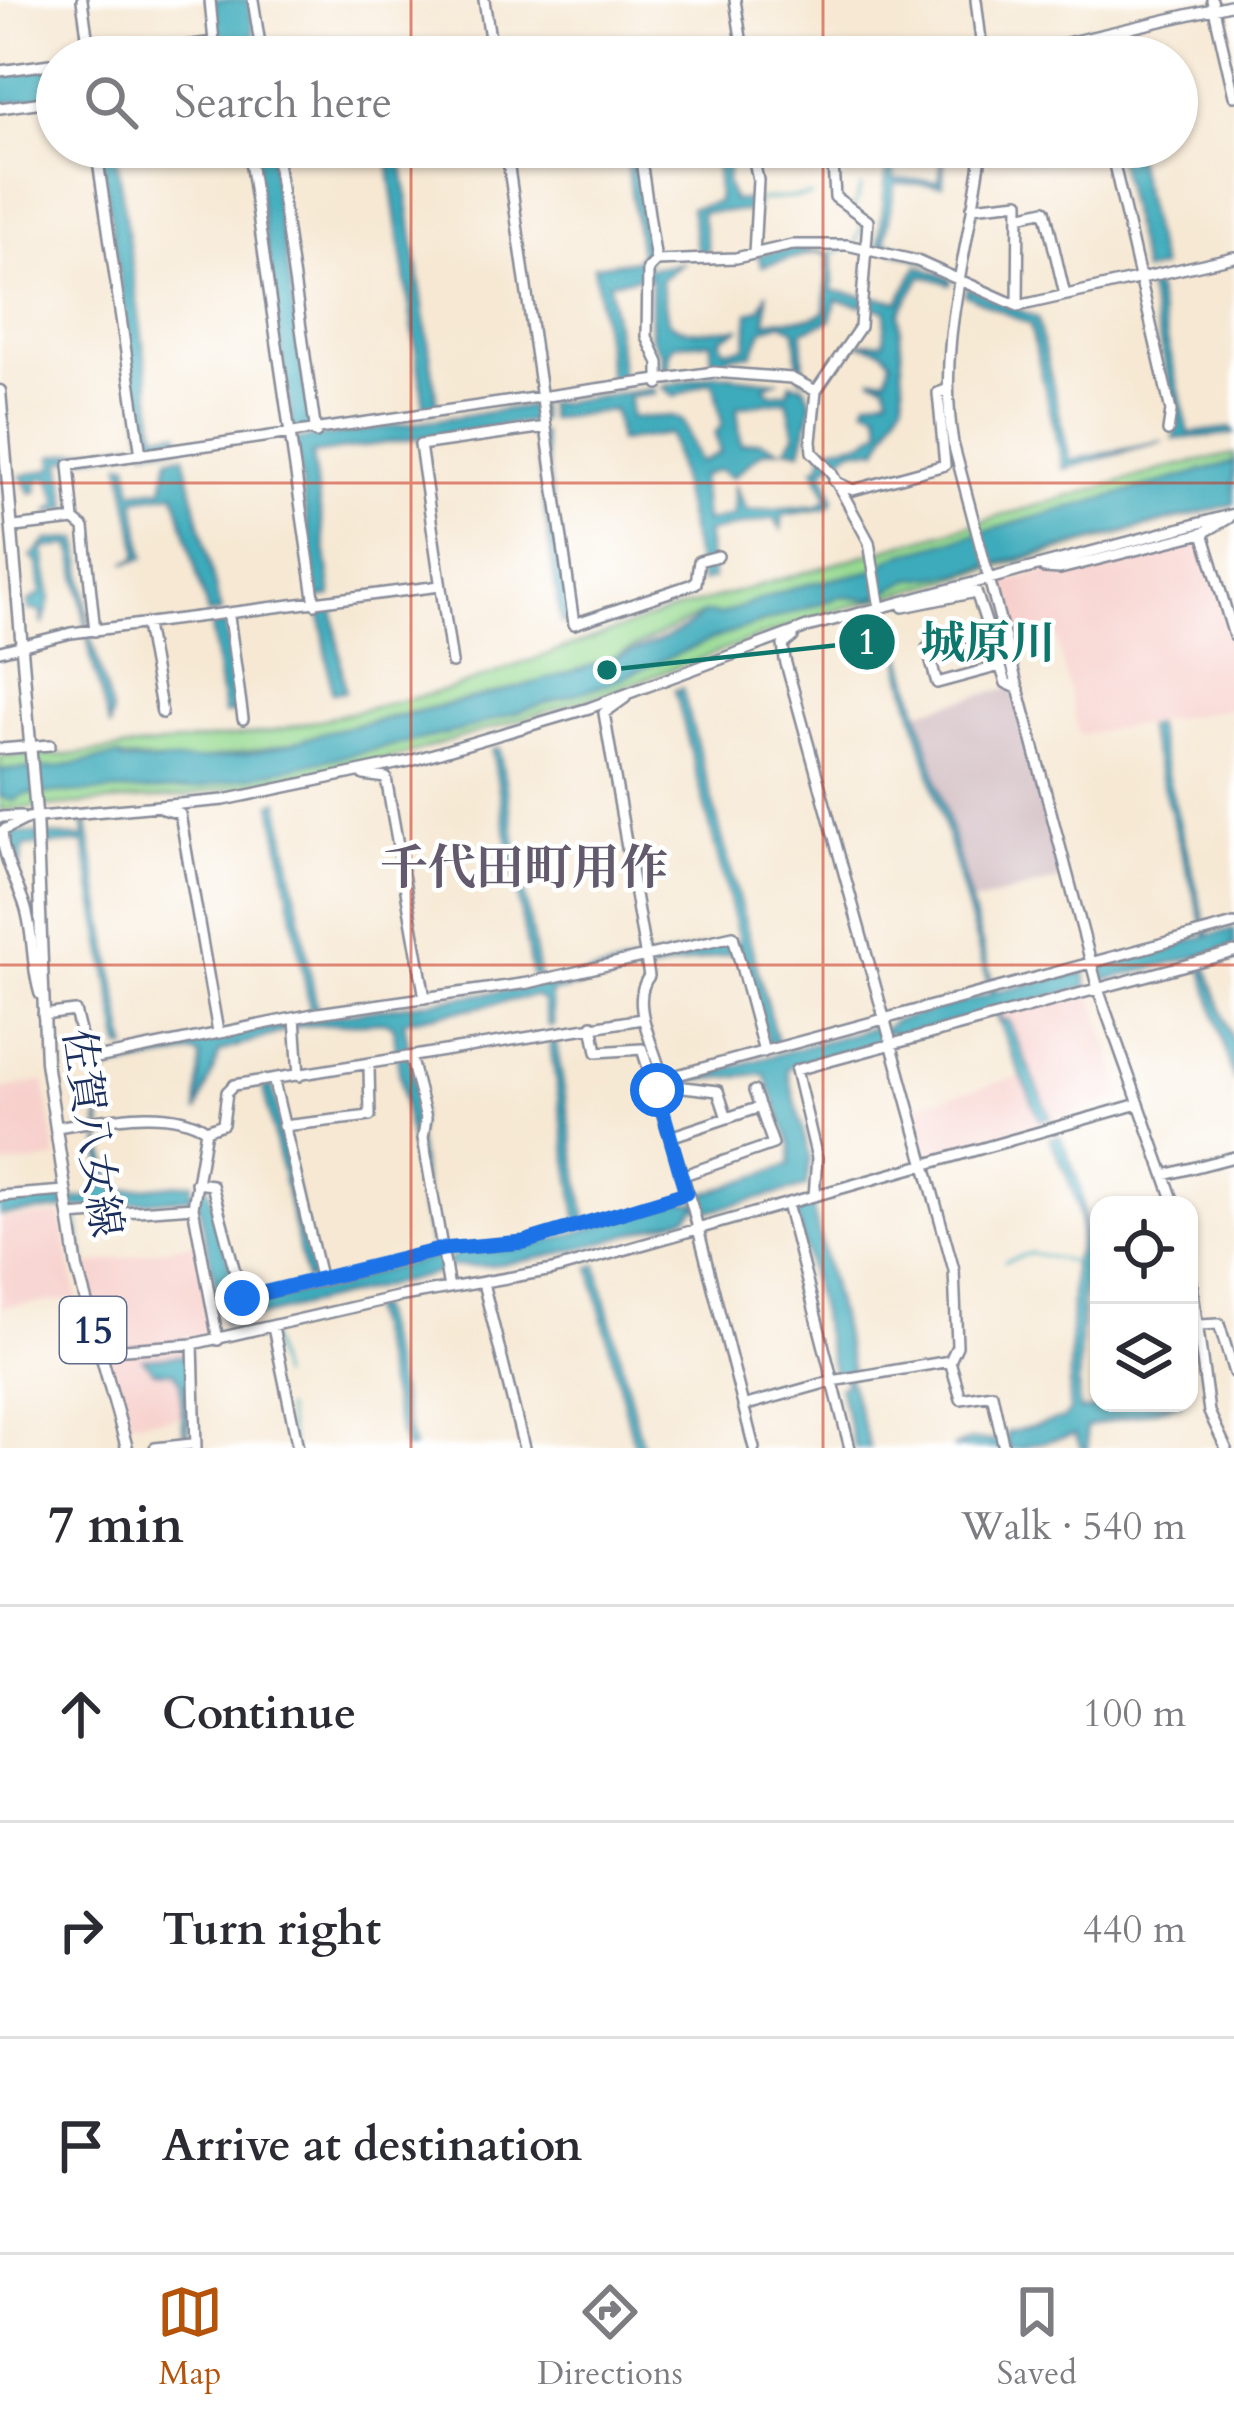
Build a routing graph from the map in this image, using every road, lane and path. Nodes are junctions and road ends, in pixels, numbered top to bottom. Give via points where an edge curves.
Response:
1 (82, 0) edge
2 (210, 0) edge
3 (253, 0) edge
4 (484, 0) edge
5 (738, 0) edge
6 (976, 0) edge
7 (1213, 4) edge
8 (1234, 4) edge
9 (87, 36) edge
10 (213, 36) edge
11 (259, 36) edge
12 (490, 36) edge
13 (742, 36) edge
14 (980, 36) edge
15 (1098, 36) edge
16 (36, 66) edge
17 (0, 70) edge
18 (1234, 96) edge
19 (36, 103) edge
20 (0, 108) edge
21 (99, 168) edge
22 (252, 168) edge
23 (276, 168) edge
24 (509, 168) edge
25 (641, 168) edge
26 (756, 168) edge
27 (833, 168) edge
28 (979, 168) edge
29 (1116, 168) edge
30 (972, 207) junction
31 (1019, 216) junction
32 (868, 248) junction
33 (754, 254) junction
34 (1234, 257) edge
35 (650, 269) junction
36 (1147, 277) junction
37 (958, 278) junction
38 (1065, 295) junction
39 (1018, 306) junction
40 (659, 384) junction
41 (946, 390) junction
42 (0, 391) edge
43 (816, 391) junction
44 (544, 413) junction
45 (1168, 431) dead end
46 (303, 435) junction
47 (141, 455) junction
48 (834, 481) junction
49 (1234, 515) edge
50 (74, 520) junction
51 (15, 527) junction
52 (1203, 533) junction
53 (709, 558) dead end
54 (1038, 568) junction
55 (990, 580) junction
56 (440, 586) junction
57 (315, 604) junction
58 (886, 607) junction
59 (230, 617) junction
60 (146, 625) junction
61 (807, 627) junction
62 (90, 631) junction
63 (989, 632) junction
64 (1234, 636) edge
65 (21, 642) junction
66 (0, 651) edge
67 (452, 663) dead end
68 (1000, 666) junction
69 (1019, 689) junction
70 (634, 691) junction
71 (162, 713) dead end
72 (244, 718) dead end
73 (50, 745) dead end
74 (30, 746) junction
75 (0, 749) edge
76 (358, 772) junction
77 (154, 805) junction
78 (36, 816) junction
79 (0, 817) edge
80 (1, 847) edge
81 (1234, 924) edge
82 (1234, 952) edge
83 (647, 962) junction
84 (1090, 962) junction
85 (1098, 989) junction
86 (425, 998) junction
87 (42, 999) junction
88 (43, 1015) junction
89 (642, 1019) junction
90 (296, 1023) junction
91 (592, 1025) junction
92 (218, 1032) junction
93 (887, 1032) junction
94 (764, 1052) junction
95 (406, 1061) junction
96 (369, 1066) junction
97 (299, 1076) junction
98 (274, 1082) junction
99 (658, 1083) junction
100 (754, 1091) dead end
101 (1138, 1105) junction
102 (760, 1107) junction
103 (727, 1118) junction
104 (56, 1126) junction
105 (283, 1126) junction
106 (206, 1130) junction
107 (670, 1137) junction
108 (1234, 1157) edge
109 (925, 1165) junction
110 (1165, 1175) junction
111 (681, 1176) junction
112 (194, 1195) junction
113 (0, 1196) edge
114 (814, 1196) junction
115 (1171, 1196) edge
116 (690, 1202) junction
117 (67, 1204) junction
118 (788, 1204) junction
119 (698, 1229) junction
120 (446, 1258) junction
121 (321, 1281) junction
122 (483, 1283) junction
123 (449, 1288) junction
124 (1196, 1304) edge
125 (1199, 1325) junction
126 (273, 1327) junction
127 (218, 1340) junction
128 (193, 1344) junction
129 (98, 1351) junction
130 (950, 1361) junction
131 (1234, 1373) edge
132 (842, 1379) junction
133 (743, 1406) junction
134 (1003, 1445) edge
135 (194, 1446) edge
136 (127, 1448) edge
137 (155, 1448) edge
138 (298, 1448) edge
139 (524, 1448) edge
140 (754, 1448) edge
141 (850, 1448) edge
142 (1226, 1448) edge

1 - 9 street
2 - 10 street
3 - 11 street
4 - 12 street
5 - 13 street
6 - 14 street
7 - 8 street
7 - 15 street
7 - 18 street
16 - 17 street
19 - 20 street
21 - 47 street
22 - 46 street
23 - 46 street
24 - 44 street
25 - 35 street
26 - 33 street
27 - 32 street via 835,197 868,221
28 - 30 street
29 - 36 street
30 - 31 street via 1017,200
30 - 37 street
31 - 38 street via 1045,210
31 - 39 street
32 - 33 street via 792,245
32 - 37 street
32 - 43 street via 853,344
33 - 35 street
34 - 36 street
35 - 40 street via 647,337
36 - 38 street
36 - 45 street
37 - 39 street
37 - 41 street
38 - 39 street
40 - 43 street via 718,372 791,378
40 - 44 street
41 - 48 street via 938,393 945,465 853,490
41 - 55 street
42 - 51 main road, 佐賀八女線 / 15
43 - 48 street via 811,441
44 - 46 street
44 - 53 street via 574,625 696,583
44 - 56 street via 420,446
46 - 47 street
46 - 57 street
47 - 50 street via 68,465
48 - 58 street via 869,542
49 - 52 street
49 - 54 street
50 - 51 street
50 - 62 street via 88,549
51 - 65 main road, 佐賀八女線 / 15
52 - 54 street
52 - 64 street
54 - 55 street
55 - 58 street
55 - 69 street
56 - 57 street
56 - 67 street
57 - 59 street
58 - 61 street
58 - 63 street via 976,592
59 - 60 street
59 - 72 street
60 - 62 street
60 - 71 street
61 - 70 street
61 - 93 street via 783,645 785,661
62 - 65 street
63 - 68 street
63 - 68 street via 927,648 937,683
65 - 66 street
65 - 74 main road, 佐賀八女線 / 15
68 - 69 street via 1006,683
69 - 84 street
70 - 76 street
70 - 83 street via 604,713
73 - 74 street
74 - 75 street
74 - 78 main road, 佐賀八女線 / 15
76 - 77 street via 224,800
76 - 86 street via 386,778
77 - 78 street
77 - 92 street via 180,814
78 - 79 street
78 - 80 street via 7,824
78 - 87 main road, 佐賀八女線 / 15
80 - 87 street via 24,902
81 - 84 street
82 - 85 street
83 - 86 street
83 - 89 street
83 - 94 street via 733,937
84 - 85 street
84 - 93 street via 992,989
85 - 93 street via 998,1016
85 - 101 street
86 - 90 street
87 - 88 main road, 佐賀八女線 / 15
88 - 92 street via 75,1011 88,1060
88 - 104 main road, 佐賀八女線 / 15
89 - 91 street
89 - 99 street
90 - 92 street
90 - 97 street
91 - 95 street
91 - 99 street via 597,1052 640,1046
93 - 94 street
93 - 109 street
93 - 114 street via 796,1070 817,1158
94 - 99 street
95 - 96 street
95 - 120 street via 426,1118
96 - 97 street
96 - 105 street via 370,1116
97 - 98 street
98 - 105 street
98 - 106 street via 229,1088 223,1124
99 - 103 street via 718,1091
99 - 107 street
100 - 102 street
101 - 109 street
101 - 110 street
102 - 103 street
102 - 111 street via 773,1144
103 - 107 street
104 - 106 street via 190,1120
104 - 117 main road, 佐賀八女線 / 15
105 - 121 street
106 - 112 street
107 - 111 street
108 - 110 street
109 - 114 street
109 - 130 street via 954,1270 957,1346
110 - 115 street
111 - 116 street
112 - 117 street
112 - 121 street via 212,1185 242,1298
112 - 127 street
113 - 117 street
114 - 118 street
116 - 119 street
116 - 120 street
117 - 129 main road, 佐賀八女線 / 15
118 - 119 street
118 - 132 street
119 - 122 street
119 - 133 street
120 - 121 street
120 - 123 street
122 - 123 street
122 - 139 street
123 - 126 street
124 - 125 street
125 - 131 street via 1219,1324
125 - 142 street via 1209,1412
126 - 127 street
126 - 138 street
127 - 128 street
128 - 129 street
128 - 135 street
129 - 136 main road, 佐賀八女線 / 15
130 - 132 street
130 - 134 street via 961,1399 992,1394
132 - 133 street
132 - 141 street
133 - 140 street
135 - 137 street

